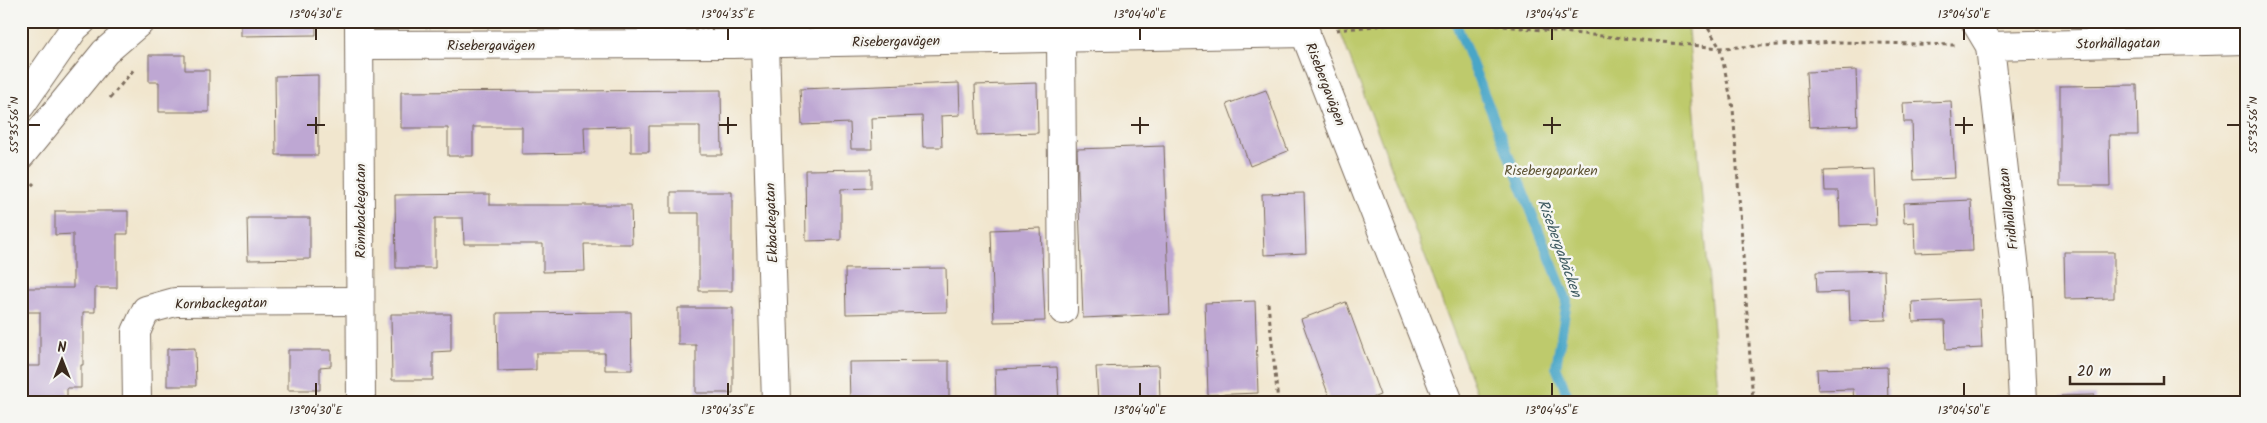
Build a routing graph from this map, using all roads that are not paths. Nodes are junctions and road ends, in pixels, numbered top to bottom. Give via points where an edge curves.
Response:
1 (82, 21) edge
2 (141, 21) edge
3 (1975, 21) edge
4 (1303, 27) edge
5 (359, 33) edge
6 (1061, 38) junction
7 (2246, 40) edge
8 (765, 44) junction
9 (1990, 46) junction
10 (21, 105) edge
11 (21, 155) edge
12 (360, 301) junction
13 (1063, 310) dead end
14 (137, 402) edge
15 (361, 402) edge
16 (776, 402) edge
17 (1449, 402) edge
18 (2023, 402) edge

1 - 10 street
2 - 11 street via 105,52
3 - 9 street, Fridhällagatan
4 - 6 street, Risebergavägen
4 - 17 street, Risebergavägen
5 - 8 street, Risebergavägen
5 - 12 street, Rönnbackegatan
6 - 8 street, Risebergavägen
6 - 13 street
7 - 9 street, Storhällagatan
8 - 16 street, Ekbackegatan
9 - 18 street, Fridhällagatan via 2018,296
12 - 14 street, Kornbackegatan via 175,302 146,310 136,332
12 - 15 street, Rönnbackegatan

